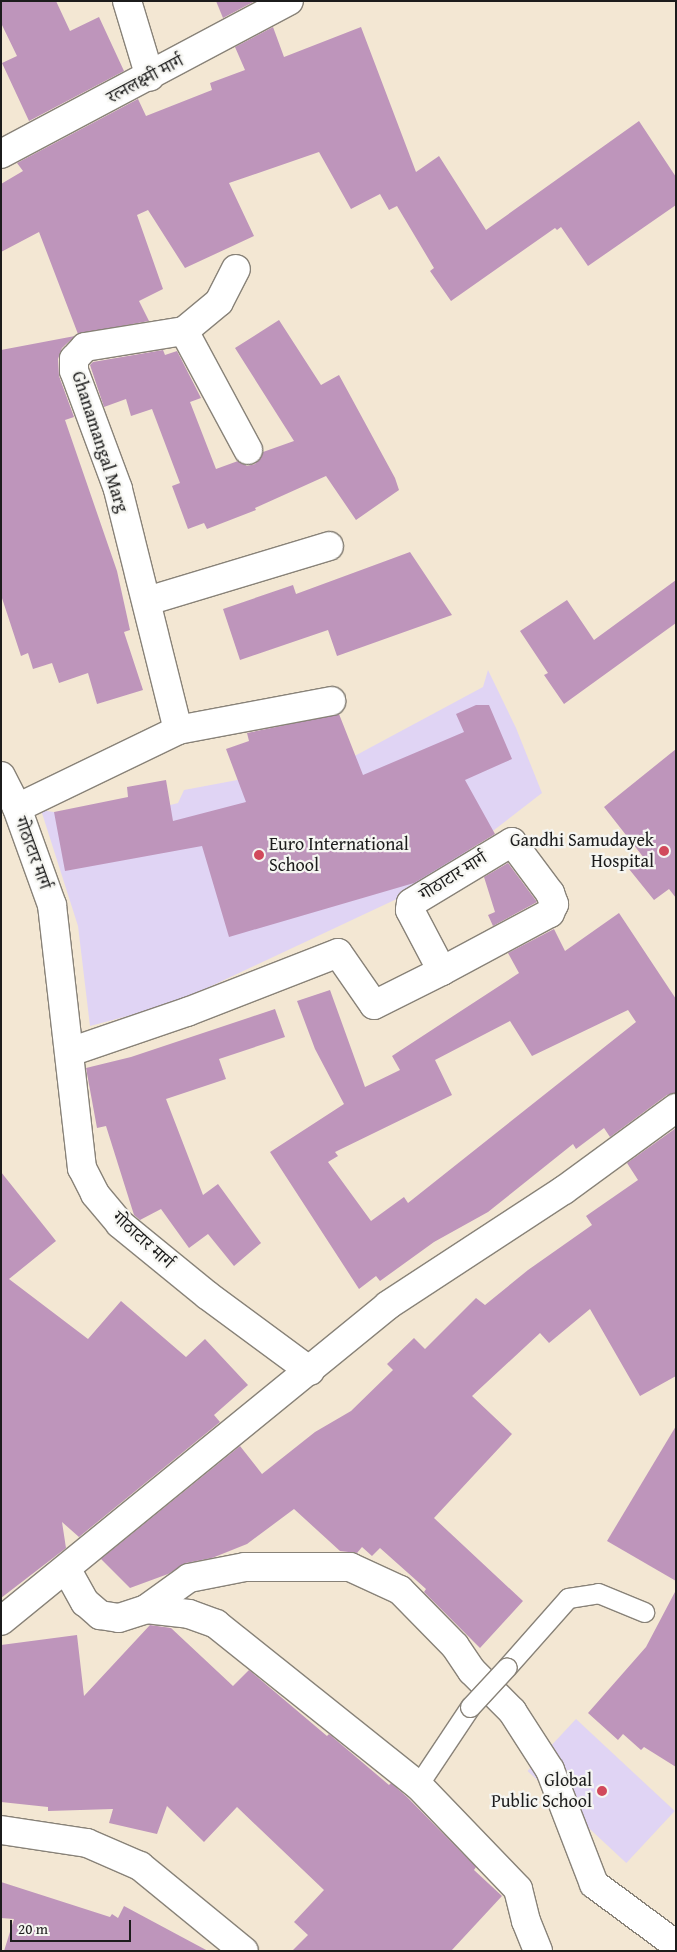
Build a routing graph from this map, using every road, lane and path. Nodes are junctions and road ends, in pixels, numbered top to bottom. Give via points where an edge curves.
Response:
1 (127, 1) edge
2 (288, 1) edge
3 (150, 77) junction
4 (1, 154) edge
5 (236, 269) dead end
6 (184, 331) junction
7 (248, 450) dead end
8 (329, 546) dead end
9 (147, 601) junction
10 (331, 702) dead end
11 (178, 730) junction
12 (1, 776) edge
13 (17, 808) junction
14 (442, 971) junction
15 (70, 1052) junction
16 (676, 1108) edge
17 (310, 1371) junction
18 (67, 1570) junction
19 (146, 1609) junction
20 (644, 1612) dead end
21 (1, 1621) edge
22 (418, 1785) junction
23 (1, 1830) edge
24 (676, 1945) edge
25 (244, 1951) edge
26 (538, 1951) edge

1 - 3 street
2 - 3 street, रत्नलक्ष्मी मार्ग
3 - 4 street, रत्नलक्ष्मी मार्ग
5 - 6 street via 219,302
6 - 7 street
6 - 9 street, Ghanamangal Marg via 85,347 74,359 74,371 118,488
8 - 9 street
9 - 11 street, Ghanamangal Marg
10 - 11 street
11 - 13 street
12 - 13 street, गोठाटार मार्ग
13 - 15 street, गोठाटार मार्ग via 52,905
14 - 14 street, गोठाटार मार्ग via 410,910 411,903 512,842 550,893 554,904 550,913
14 - 15 street, गोठाटार मार्ग via 374,1005 338,953 188,1012
15 - 17 street, गोठाटार मार्ग via 82,1168 95,1194 120,1224 207,1295
16 - 17 street via 564,1190 388,1305
17 - 18 street
18 - 19 street via 85,1602 100,1615 119,1618
18 - 21 street
19 - 22 street via 189,1614 216,1624
19 - 24 street via 189,1578 245,1567 350,1567 400,1590 454,1646 472,1672 512,1711 550,1770 594,1884
20 - 22 lane, bridge via 598,1593 568,1598 470,1707
22 - 26 street via 518,1890
23 - 25 street via 88,1843 140,1866

